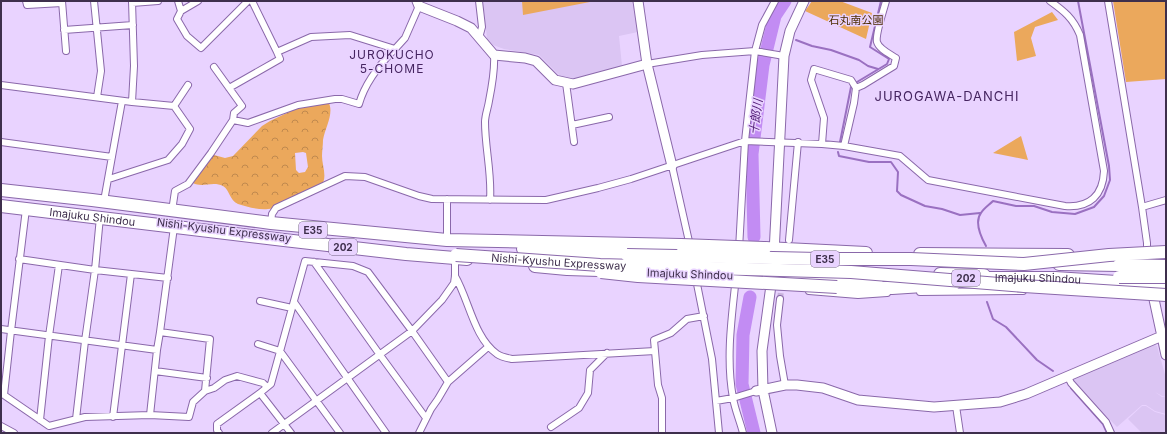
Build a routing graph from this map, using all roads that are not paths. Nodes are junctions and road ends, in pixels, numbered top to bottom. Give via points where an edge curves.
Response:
1 (26, 1) edge
2 (94, 1) edge
3 (158, 1) edge
4 (178, 1) edge
5 (198, 1) edge
6 (248, 1) edge
7 (252, 1) edge
8 (479, 1) edge
9 (638, 1) edge
10 (775, 1) edge
11 (804, 1) edge
12 (886, 1) edge
13 (1050, 1) edge
14 (1108, 1) edge
15 (62, 2) edge
16 (132, 2) edge
17 (418, 4) edge
18 (181, 11) junction
19 (133, 25) junction
20 (96, 27) junction
21 (64, 30) junction
22 (479, 38) junction
23 (395, 50) junction
24 (66, 51) dead end
25 (755, 51) junction
26 (277, 52) junction
27 (494, 55) junction
28 (784, 56) junction
29 (647, 64) junction
30 (214, 67) dead end
31 (566, 83) junction
32 (1, 85) edge
33 (188, 85) dead end
34 (229, 88) junction
35 (856, 88) junction
36 (97, 98) junction
37 (122, 101) junction
38 (132, 102) junction
39 (174, 106) junction
40 (609, 117) dead end
41 (233, 120) junction
42 (572, 125) junction
43 (746, 141) junction
44 (1, 142) edge
45 (574, 142) dead end
46 (779, 142) junction
47 (798, 142) junction
48 (822, 144) junction
49 (844, 146) junction
50 (112, 157) junction
51 (672, 166) junction
52 (109, 179) junction
53 (1, 190) edge
54 (1, 194) edge
55 (447, 199) junction
56 (490, 200) junction
57 (1166, 200) edge
58 (104, 201) junction
59 (1, 205) edge
60 (1142, 207) junction
61 (26, 208) junction
62 (172, 211) junction
63 (100, 218) junction
64 (271, 223) junction
65 (174, 227) junction
66 (448, 240) junction
67 (789, 240) dead end
68 (770, 248) junction
69 (1166, 252) edge
70 (1147, 255) junction
71 (455, 256) junction
72 (1166, 256) edge
73 (19, 259) junction
74 (314, 262) junction
75 (1024, 264) junction
76 (59, 265) junction
77 (1166, 266) edge
78 (95, 270) junction
79 (1119, 271) junction
80 (851, 272) junction
81 (131, 274) junction
82 (455, 276) junction
83 (769, 276) junction
84 (1166, 277) edge
85 (168, 278) junction
86 (1055, 278) junction
87 (1132, 283) junction
88 (1152, 283) junction
89 (1166, 283) edge
90 (1166, 295) edge
91 (780, 299) tunnel mouth
92 (260, 301) dead end
93 (293, 305) junction
94 (704, 316) junction
95 (1, 329) edge
96 (11, 331) junction
97 (412, 331) junction
98 (160, 332) junction
99 (49, 336) junction
100 (1162, 336) junction
101 (85, 341) junction
102 (258, 344) dead end
103 (121, 345) junction
104 (488, 347) junction
105 (157, 350) junction
106 (280, 351) junction
107 (655, 351) junction
108 (607, 354) junction
109 (380, 355) junction
110 (1166, 355) edge
111 (155, 371) junction
112 (1068, 377) junction
113 (206, 378) junction
114 (348, 378) junction
115 (448, 382) junction
116 (785, 385) junction
117 (267, 387) junction
118 (760, 390) junction
119 (205, 391) junction
120 (260, 393) junction
121 (3, 394) edge
122 (733, 398) junction
123 (716, 400) junction
124 (317, 401) junction
125 (956, 406) junction
126 (150, 415) junction
127 (113, 417) junction
128 (426, 418) junction
129 (76, 419) junction
130 (40, 420) junction
131 (285, 424) junction
132 (1, 426) edge
133 (551, 427) dead end
134 (14, 433) edge
135 (219, 433) edge
136 (272, 433) edge
137 (291, 433) edge
138 (340, 433) edge
139 (386, 433) edge
140 (419, 433) edge
141 (662, 433) edge
142 (719, 433) edge
143 (743, 433) edge
144 (772, 433) edge
145 (960, 433) edge
146 (1112, 433) edge

1 - 15 street via 27,5
2 - 20 street
3 - 16 street
4 - 18 street
5 - 18 street
6 - 18 street via 201,48 187,36 177,19
7 - 26 street
8 - 22 street via 482,28
9 - 29 street
10 - 25 street via 762,25
11 - 28 street via 790,31
12 - 35 street via 877,42 881,48 896,58 894,66
13 - 49 street via 1075,23 1080,35 1104,170 1102,187 1090,201 1077,207 1065,206 928,180 900,156
14 - 60 street
15 - 21 street
16 - 19 street
17 - 22 street via 471,28
17 - 23 street via 404,38
19 - 20 street
19 - 38 street
20 - 21 street
20 - 36 street via 100,71
21 - 24 street
22 - 27 street
23 - 26 street via 350,35 311,37
23 - 41 street via 386,58 363,90 359,104 335,99 298,105 248,124
25 - 28 street
25 - 29 street via 702,55
25 - 43 street
26 - 34 street via 280,59
27 - 31 street via 536,61 555,80
27 - 56 street via 485,120
28 - 46 street
29 - 31 street via 573,84
29 - 51 street
30 - 34 street
31 - 42 street
32 - 36 street
33 - 39 street
34 - 41 street via 242,106 234,113
35 - 48 street via 851,80 814,69 811,80 824,118
35 - 49 street
36 - 37 street
37 - 38 street
37 - 50 street
38 - 39 street
39 - 52 street via 190,129 182,144 168,160
40 - 42 street
41 - 62 street via 188,184 175,191
42 - 45 street
43 - 46 street
43 - 51 street
43 - 122 street via 740,238 730,324
44 - 50 street
46 - 47 street
46 - 68 street
47 - 48 street
47 - 67 street
48 - 49 street
50 - 52 street
51 - 56 street via 546,200
51 - 94 street
52 - 58 street
53 - 58 highway, Imajuku Shindou / 202
54 - 75 highway, Nishi-Kyushu Expressway / E35, bridge via 366,236 518,249 627,255 911,259
55 - 56 street
55 - 64 street via 419,196 365,177 345,176 276,208
55 - 66 street
57 - 60 street
58 - 62 highway, Imajuku Shindou / 202
59 - 61 highway, Imajuku Shindou / 202
59 - 71 highway, Nishi-Kyushu Expressway / E35 via 302,241
60 - 70 street
61 - 63 highway, Imajuku Shindou / 202
61 - 73 street
62 - 64 highway, Imajuku Shindou / 202
63 - 65 highway, Imajuku Shindou / 202
63 - 78 street
64 - 66 highway, Imajuku Shindou / 202
65 - 71 highway, Imajuku Shindou / 202 via 406,254
65 - 85 street
66 - 68 highway, Imajuku Shindou / 202, bridge
68 - 70 highway, Imajuku Shindou / 202 via 854,253
68 - 83 street
69 - 75 highway, bridge
70 - 72 highway, Imajuku Shindou / 202
70 - 88 street
71 - 80 highway, Nishi-Kyushu Expressway / E35, bridge via 600,265
71 - 82 street
71 - 83 highway, Imajuku Shindou / 202 via 568,269
71 - 86 highway, bridge via 638,276 837,288 892,288
73 - 76 street
73 - 96 street
74 - 93 street via 305,261
74 - 97 street via 353,266 368,272
74 - 109 street
75 - 79 highway, Nishi-Kyushu Expressway / E35, bridge
76 - 78 street
76 - 99 street
77 - 79 highway, bridge
78 - 81 street
78 - 101 street
79 - 80 highway, Nishi-Kyushu Expressway / E35, bridge via 1025,276
79 - 84 highway, bridge
80 - 90 highway, bridge
81 - 85 street
81 - 103 street
82 - 97 street via 454,283 442,300
82 - 104 street via 474,322
83 - 86 highway, Imajuku Shindou / 202 via 898,280
83 - 87 street via 803,290 858,295 1024,291 1059,286
83 - 118 street
85 - 98 street
86 - 87 highway, Imajuku Shindou / 202
87 - 88 highway, Imajuku Shindou / 202
88 - 89 highway, Imajuku Shindou / 202
88 - 100 street
91 - 116 street via 778,325
92 - 93 street
93 - 106 street
93 - 114 street
94 - 107 street via 687,319 671,333 654,340
94 - 123 street
95 - 96 street
96 - 99 street
96 - 121 street
97 - 109 street
97 - 115 street
98 - 105 street
98 - 113 street via 210,339
99 - 101 street
99 - 130 street
100 - 110 street
100 - 112 street
101 - 103 street
101 - 129 street
102 - 106 street
103 - 105 street
103 - 127 street
104 - 108 street via 498,355 512,359
104 - 115 street
105 - 111 street
106 - 117 street via 271,384
106 - 124 street
107 - 108 street
107 - 141 street via 658,385 662,398
108 - 133 street via 590,370 588,393 579,408
109 - 114 street
109 - 128 street
111 - 113 street
111 - 126 street
112 - 125 street via 1000,402
112 - 146 street via 1106,422
113 - 119 street
114 - 124 street
114 - 139 street
115 - 128 street
116 - 118 street
116 - 125 street via 823,388 858,400 934,407
117 - 119 street via 263,383 237,376
117 - 120 street
118 - 122 street
118 - 144 street
119 - 126 street via 193,402 189,417
120 - 131 street
120 - 135 street via 217,424
121 - 130 street
122 - 123 street
122 - 143 street
123 - 142 street
124 - 131 street
124 - 138 street
125 - 145 street
126 - 127 street
127 - 129 street
128 - 140 street
129 - 130 street via 49,426
131 - 136 street
131 - 137 street
132 - 134 street

